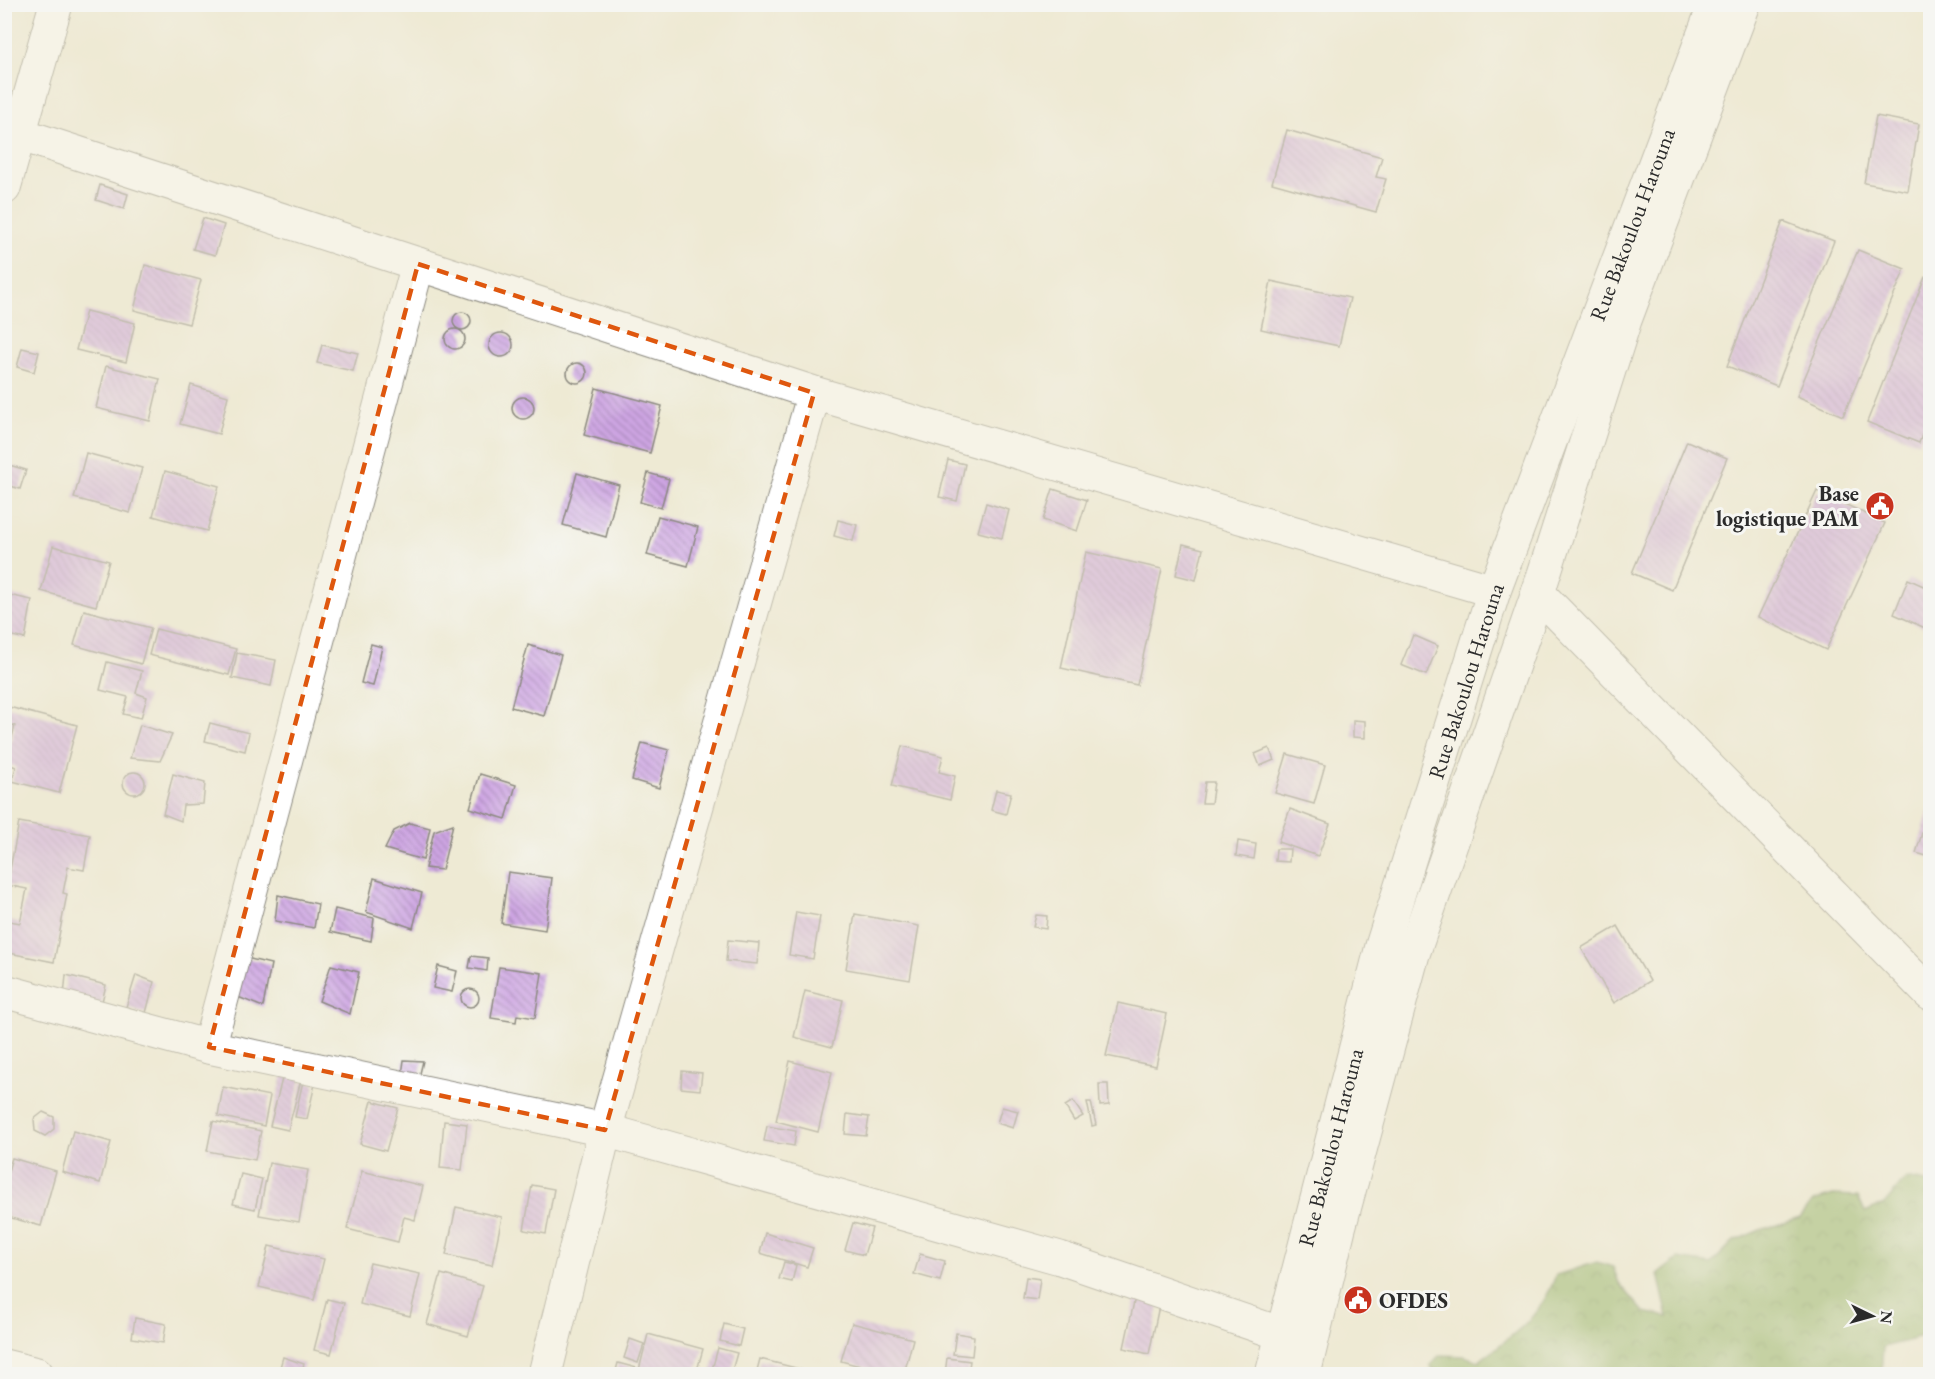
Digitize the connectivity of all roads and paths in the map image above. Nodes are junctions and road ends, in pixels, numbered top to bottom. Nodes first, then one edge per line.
1 (56, 4) edge
2 (1715, 4) edge
3 (1744, 4) edge
4 (12, 129) edge
5 (4, 188) edge
6 (418, 264) junction
7 (814, 393) junction
8 (1494, 591) junction
9 (1538, 592) junction
10 (4, 991) edge
11 (1930, 994) edge
12 (209, 1047) junction
13 (605, 1130) junction
14 (1282, 1334) junction
15 (4, 1366) edge
16 (37, 1374) edge
17 (545, 1374) edge
18 (1272, 1374) edge
19 (1304, 1374) edge

1 - 4 main road
2 - 8 main road, Rue Bakoulou Harouna
3 - 9 main road, Rue Bakoulou Harouna
4 - 5 main road
4 - 6 main road
6 - 7 main road
6 - 12 main road
7 - 8 main road
7 - 13 main road
8 - 14 main road, Rue Bakoulou Harouna
9 - 11 main road
9 - 19 main road, Rue Bakoulou Harouna
10 - 12 main road
12 - 13 main road
13 - 14 main road
13 - 17 main road
14 - 18 main road, Rue Bakoulou Harouna
15 - 16 main road

